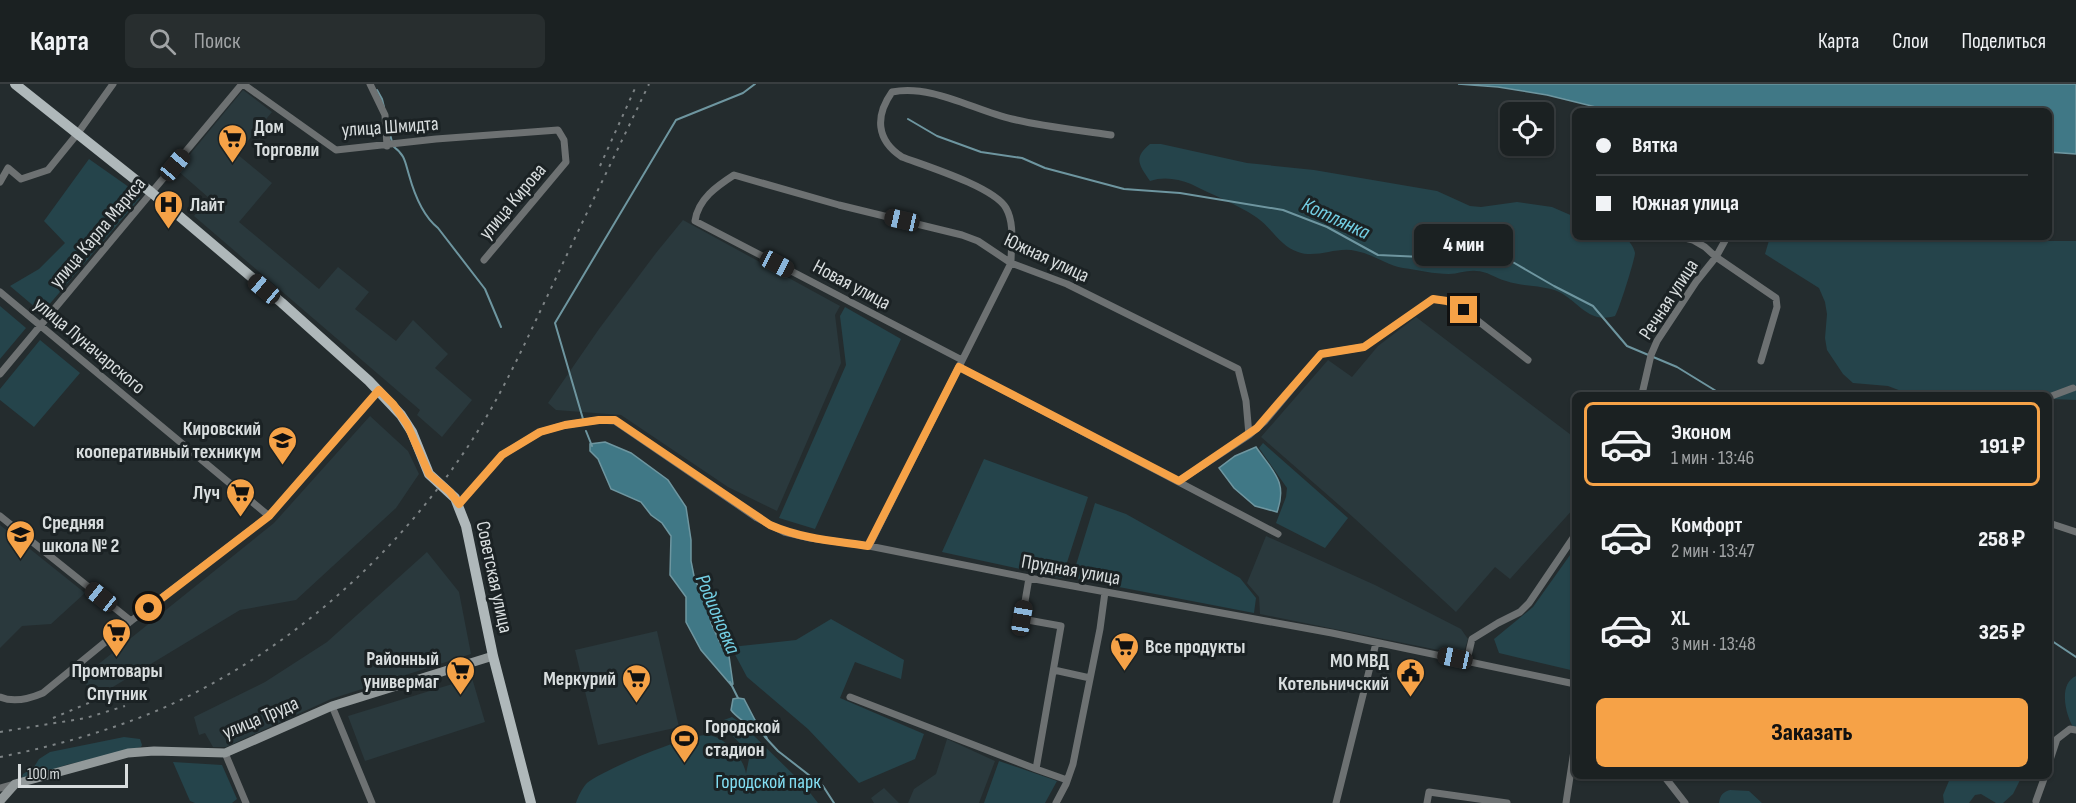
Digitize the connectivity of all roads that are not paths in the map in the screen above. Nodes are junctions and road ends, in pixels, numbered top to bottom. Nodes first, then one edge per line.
1 (15, 84) edge
2 (113, 84) edge
3 (242, 84) edge
4 (370, 84) edge
5 (558, 130) joint
6 (78, 134) junction
7 (1111, 135) dead end
8 (387, 146) junction
9 (734, 175) joint
10 (0, 182) edge
11 (152, 193) junction
12 (1690, 240) edge
13 (1725, 240) edge
14 (1716, 257) junction
15 (484, 260) dead end
16 (1011, 263) junction
17 (0, 292) edge
18 (40, 325) junction
19 (1528, 360) dead end
20 (1761, 361) dead end
21 (960, 364) junction
22 (0, 374) edge
23 (2073, 388) dead end
24 (379, 390) junction
25 (1642, 392) edge
26 (2052, 396) edge
27 (1249, 435) junction
28 (1179, 481) junction
29 (459, 504) junction
30 (0, 516) edge
31 (269, 516) junction
32 (2052, 523) edge
33 (2076, 532) edge
34 (1278, 534) dead end
35 (1572, 539) edge
36 (868, 546) junction
37 (1029, 578) junction
38 (1105, 592) junction
39 (131, 621) junction
40 (1376, 643) junction
41 (494, 656) junction
42 (1467, 660) junction
43 (1054, 670) junction
44 (1090, 678) junction
45 (1572, 683) edge
46 (0, 697) edge
47 (850, 697) dead end
48 (332, 706) junction
49 (2076, 730) edge
50 (225, 753) junction
51 (2052, 754) edge
52 (1572, 764) edge
53 (1036, 769) junction
54 (1666, 779) edge
55 (2044, 779) edge
56 (1067, 780) junction
57 (15, 784) junction
58 (0, 788) edge
59 (0, 801) edge
60 (2036, 801) dead end
61 (246, 803) edge
62 (372, 803) edge
63 (531, 803) edge
64 (1056, 803) edge
65 (1336, 803) edge
66 (1427, 803) edge
67 (1507, 803) edge
68 (1566, 803) edge
69 (1685, 803) edge

1 - 6 main road, Советская улица
2 - 6 street
3 - 8 street, улица Шмидта
3 - 11 street, улица Карла Маркса
4 - 8 street
5 - 8 street, улица Шмидта
5 - 15 street, улица Кирова
6 - 10 street
6 - 11 main road, Советская улица
7 - 16 street
9 - 16 street, Южная улица
9 - 21 street, Новая улица
11 - 18 street, улица Карла Маркса
11 - 24 main road, Советская улица
12 - 14 street, Речная улица
13 - 14 street, Речная улица
14 - 20 street, Речная улица
14 - 25 street, Речная улица
16 - 21 street
16 - 27 street, Южная улица
17 - 18 street, улица Луначарского
18 - 22 street, улица Карла Маркса
18 - 31 street, улица Луначарского
19 - 27 street
21 - 28 street, Новая улица
21 - 36 street
23 - 26 street
24 - 29 main road, Советская улица
24 - 31 street
27 - 28 street
28 - 34 street, Новая улица
29 - 36 street, Прудная улица
29 - 41 main road, Советская улица
30 - 39 street
31 - 39 street
32 - 33 street
35 - 42 street
36 - 37 street, Прудная улица
37 - 38 street, Прудная улица
37 - 43 street
38 - 40 street, Прудная улица
38 - 44 street
39 - 46 street
40 - 42 street, Прудная улица
40 - 65 street
41 - 48 street, улица Труда
41 - 63 main road, Советская улица
42 - 45 street, Прудная улица
43 - 44 street
43 - 53 street
44 - 56 street
47 - 53 street
48 - 50 street, улица Труда
48 - 62 street
49 - 51 street
50 - 57 street, улица Труда
50 - 61 street
52 - 68 street
53 - 56 street
54 - 69 street
55 - 60 street
56 - 64 street
57 - 58 street, улица Труда
57 - 59 street
66 - 67 street

